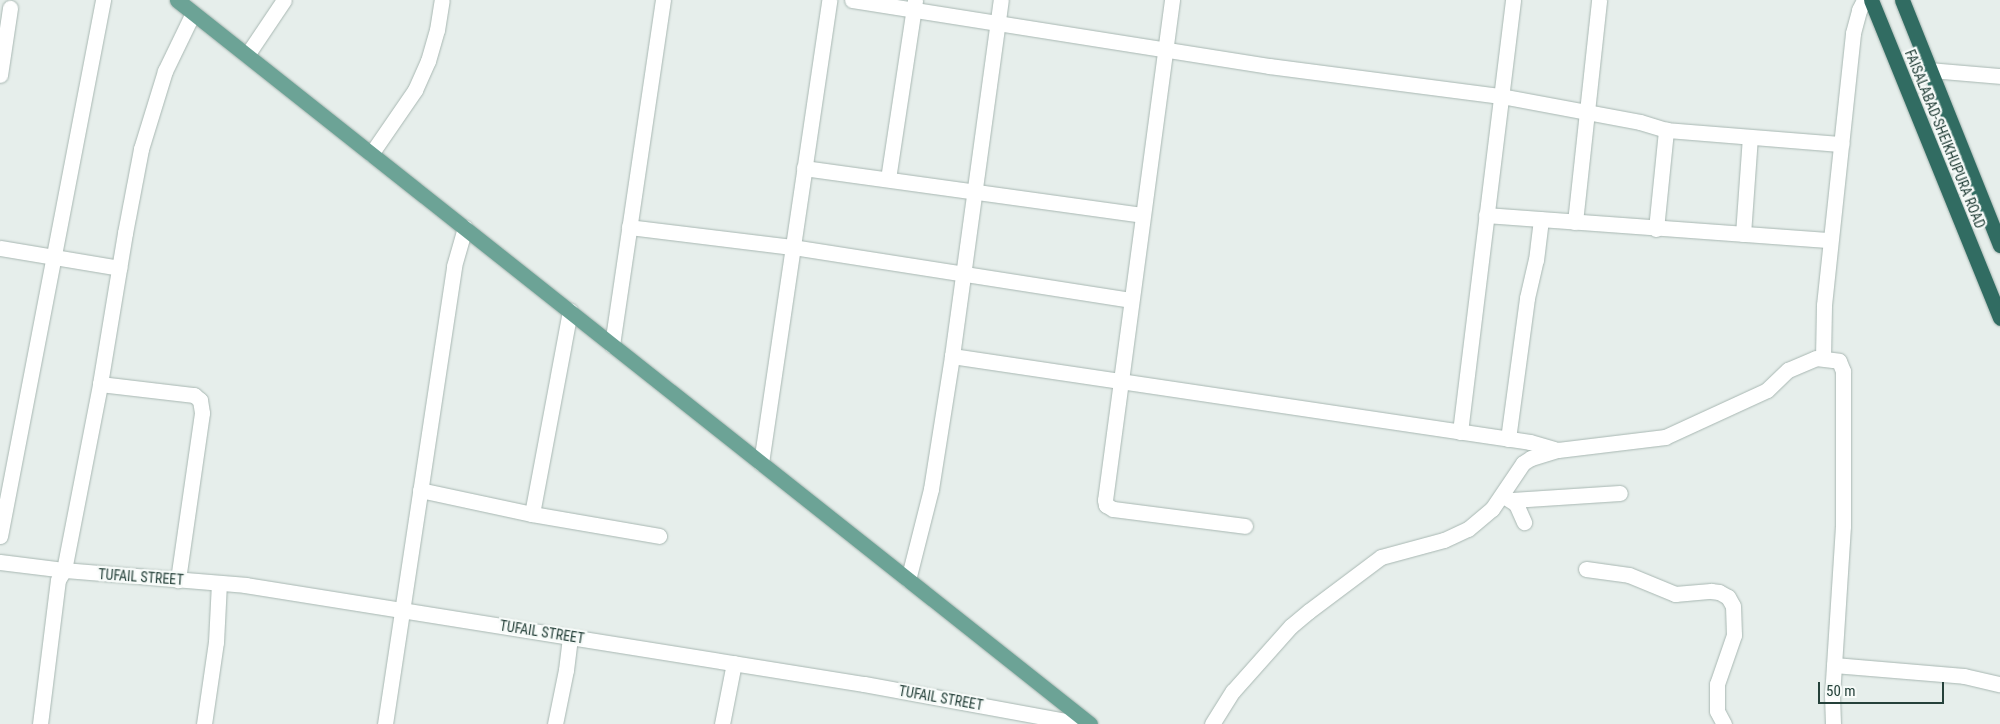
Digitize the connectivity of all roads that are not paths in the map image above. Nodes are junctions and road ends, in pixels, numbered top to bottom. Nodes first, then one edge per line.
1 (102, 0) edge
2 (177, 0) edge
3 (284, 0) edge
4 (442, 0) edge
5 (663, 0) edge
6 (829, 0) edge
7 (852, 0) edge
8 (1001, 0) edge
9 (1172, 0) edge
10 (1513, 0) edge
11 (1599, 0) edge
12 (1864, 0) edge
13 (1871, 0) edge
14 (1902, 0) edge
15 (914, 4) edge
16 (10, 8) dead end
17 (193, 13) junction
18 (998, 21) junction
19 (1165, 49) junction
20 (247, 55) junction
21 (1930, 70) junction
22 (0, 73) edge
23 (2000, 76) edge
24 (1501, 96) junction
25 (1589, 112) junction
26 (1666, 130) junction
27 (1750, 137) junction
28 (1841, 144) junction
29 (371, 154) junction
30 (804, 168) junction
31 (888, 179) junction
32 (974, 191) junction
33 (1142, 215) junction
34 (1486, 215) junction
35 (1541, 219) junction
36 (1575, 222) junction
37 (629, 226) junction
38 (465, 228) junction
39 (1656, 229) junction
40 (1743, 234) junction
41 (1830, 240) junction
42 (2000, 245) edge
43 (792, 247) junction
44 (0, 248) edge
45 (54, 257) junction
46 (119, 268) junction
47 (963, 274) junction
48 (1131, 300) junction
49 (570, 312) junction
50 (2000, 318) edge
51 (612, 345) junction
52 (952, 356) junction
53 (1823, 358) junction
54 (1120, 381) junction
55 (100, 384) junction
56 (1460, 432) junction
57 (1508, 439) junction
58 (1558, 450) junction
59 (761, 463) junction
60 (420, 490) junction
61 (1620, 493) dead end
62 (1507, 498) junction
63 (532, 514) junction
64 (1524, 522) dead end
65 (1245, 526) dead end
66 (0, 536) edge
67 (660, 536) dead end
68 (0, 562) edge
69 (1586, 569) dead end
70 (64, 570) junction
71 (178, 580) junction
72 (908, 580) junction
73 (219, 583) junction
74 (404, 610) junction
75 (570, 637) junction
76 (734, 663) junction
77 (1834, 665) junction
78 (2000, 684) edge
79 (40, 724) edge
80 (204, 724) edge
81 (385, 724) edge
82 (556, 724) edge
83 (722, 724) edge
84 (1081, 724) edge
85 (1090, 724) edge
86 (1212, 724) edge
87 (1724, 724) edge
88 (1832, 724) edge

1 - 45 street
2 - 17 main road
3 - 20 street
4 - 29 street
5 - 37 street
6 - 30 street
7 - 15 street
8 - 18 street
9 - 19 street
10 - 24 street
11 - 25 street
12 - 28 street
13 - 50 highway, FAISALABAD-SHEIKHUPURA ROAD
14 - 21 highway, FAISALABAD-SHEIKHUPURA ROAD
15 - 18 street
15 - 31 street
16 - 22 street
17 - 20 main road
17 - 46 street
18 - 19 street
18 - 32 street
19 - 24 street
19 - 33 street
20 - 29 main road
21 - 23 street
21 - 42 highway, FAISALABAD-SHEIKHUPURA ROAD
24 - 25 street
24 - 34 street
25 - 26 street
25 - 36 street
26 - 27 street
26 - 39 street
27 - 28 street
27 - 40 street
28 - 41 street
29 - 38 main road
30 - 31 street
30 - 43 street
31 - 32 street
32 - 33 street
32 - 47 street
33 - 48 street
34 - 35 street
34 - 56 street
35 - 36 street
35 - 57 street
36 - 39 street
37 - 43 street
37 - 51 street
38 - 49 main road
38 - 60 street
39 - 40 street
40 - 41 street
41 - 53 street
43 - 47 street
43 - 59 street
44 - 45 street
45 - 46 street
45 - 66 street
46 - 55 street
47 - 48 street
47 - 52 street
48 - 54 street
49 - 51 main road
49 - 63 street
51 - 59 main road
52 - 54 street
52 - 72 street
53 - 58 street
53 - 77 street
54 - 56 street
54 - 65 street
55 - 70 street
55 - 71 street
56 - 57 street
57 - 58 street
58 - 62 street
59 - 72 main road
60 - 63 street
60 - 74 street
61 - 62 street
62 - 64 street
62 - 86 street
63 - 67 street
68 - 70 street, TUFAIL STREET
69 - 87 street
70 - 71 street, TUFAIL STREET
70 - 79 street
71 - 73 street, TUFAIL STREET
72 - 85 main road
73 - 74 street, TUFAIL STREET
73 - 80 street
74 - 75 street, TUFAIL STREET
74 - 81 street
75 - 76 street, TUFAIL STREET
75 - 82 street
76 - 83 street
76 - 84 street, TUFAIL STREET
77 - 78 street
77 - 88 street

